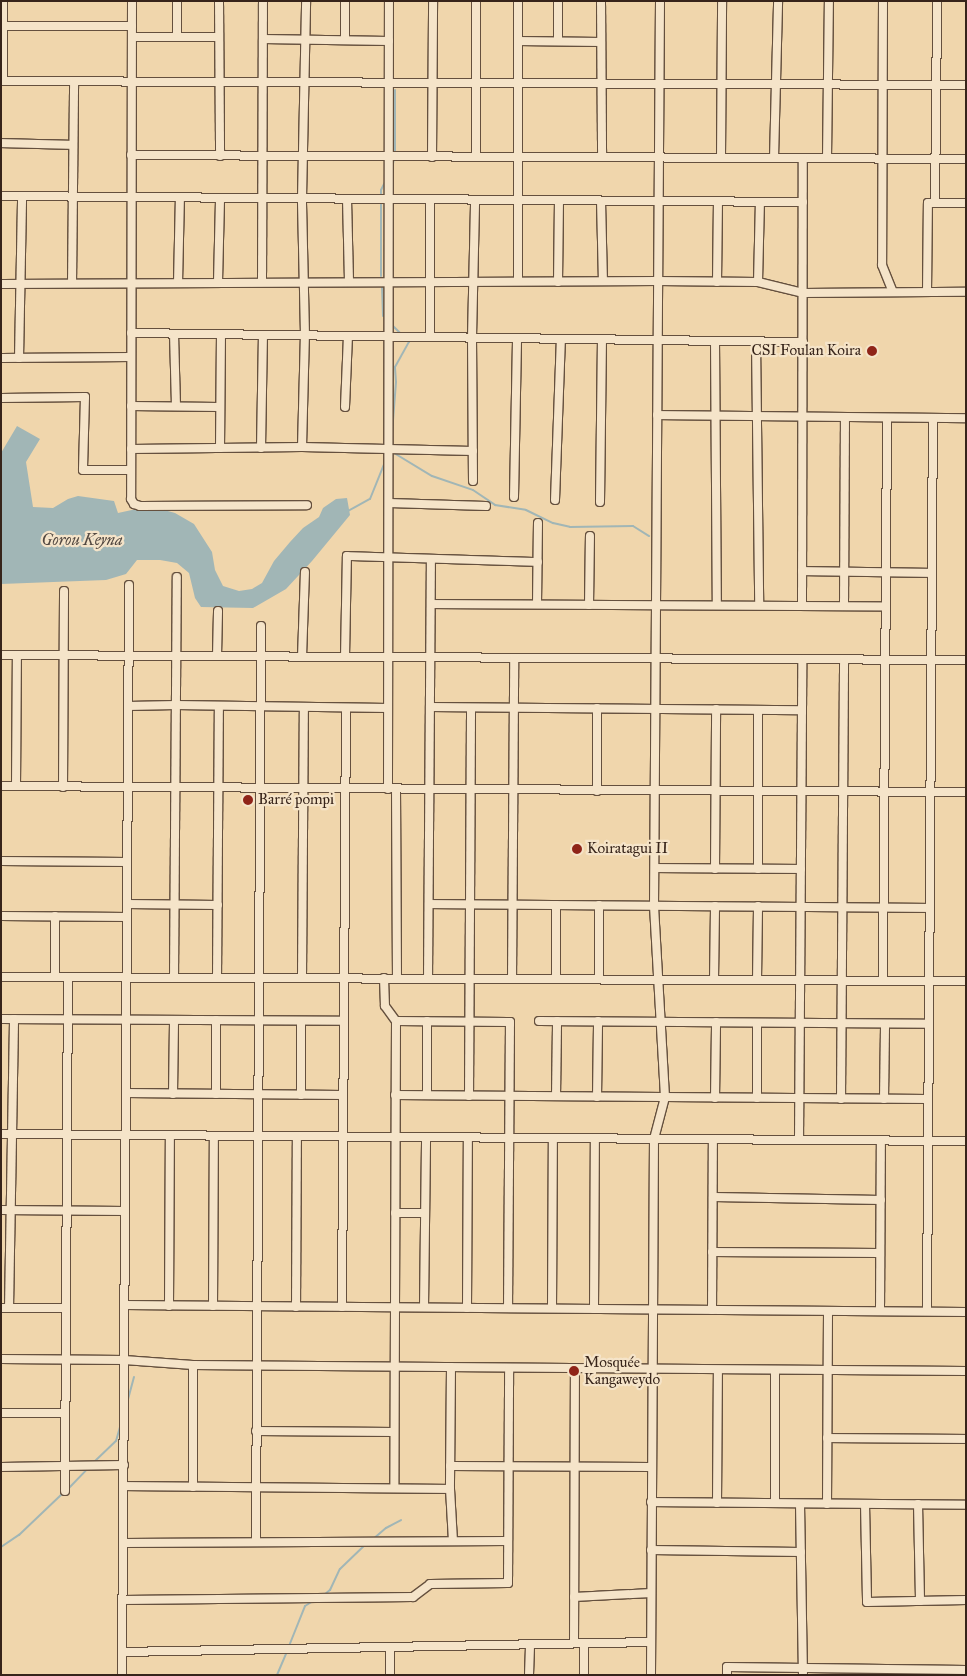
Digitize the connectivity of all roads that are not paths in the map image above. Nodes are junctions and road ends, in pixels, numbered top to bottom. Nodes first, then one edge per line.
1 (3, 1) edge
2 (132, 1) edge
3 (177, 1) edge
4 (219, 1) edge
5 (263, 1) edge
6 (306, 1) edge
7 (345, 1) edge
8 (389, 1) edge
9 (433, 1) edge
10 (476, 1) edge
11 (518, 1) edge
12 (558, 1) edge
13 (601, 1) edge
14 (660, 1) edge
15 (722, 1) edge
16 (778, 1) edge
17 (829, 1) edge
18 (883, 1) edge
19 (937, 1) edge
20 (2, 26) edge
21 (132, 26) junction
22 (132, 37) junction
23 (177, 37) junction
24 (219, 37) junction
25 (263, 39) junction
26 (306, 40) junction
27 (345, 40) junction
28 (389, 41) junction
29 (518, 41) junction
30 (558, 41) junction
31 (601, 42) junction
32 (2, 81) edge
33 (74, 82) junction
34 (132, 82) junction
35 (219, 82) junction
36 (263, 82) junction
37 (305, 82) junction
38 (388, 83) junction
39 (432, 83) junction
40 (476, 83) junction
41 (518, 83) junction
42 (601, 83) junction
43 (659, 84) junction
44 (722, 84) junction
45 (776, 84) junction
46 (828, 84) junction
47 (882, 84) junction
48 (936, 85) junction
49 (966, 85) edge
50 (1, 143) edge
51 (73, 145) junction
52 (132, 155) junction
53 (220, 156) junction
54 (262, 156) junction
55 (304, 156) junction
56 (389, 156) junction
57 (432, 156) junction
58 (476, 157) junction
59 (518, 157) junction
60 (602, 157) junction
61 (659, 158) junction
62 (721, 158) junction
63 (774, 158) junction
64 (803, 158) junction
65 (827, 158) junction
66 (882, 158) junction
67 (936, 159) junction
68 (966, 159) edge
69 (1, 196) edge
70 (22, 196) junction
71 (73, 196) junction
72 (132, 197) junction
73 (180, 197) junction
74 (220, 198) junction
75 (262, 198) junction
76 (302, 198) junction
77 (347, 198) junction
78 (388, 199) junction
79 (430, 199) junction
80 (475, 200) junction
81 (518, 200) junction
82 (559, 200) junction
83 (601, 201) junction
84 (659, 201) junction
85 (718, 202) junction
86 (760, 202) junction
87 (803, 202) junction
88 (935, 203) junction
89 (966, 203) edge
90 (473, 280) junction
91 (430, 281) junction
92 (518, 281) junction
93 (603, 281) junction
94 (658, 281) junction
95 (218, 282) junction
96 (262, 282) junction
97 (304, 282) junction
98 (349, 282) junction
99 (388, 282) junction
100 (558, 282) junction
101 (717, 282) junction
102 (758, 282) junction
103 (72, 283) junction
104 (131, 283) junction
105 (178, 283) junction
106 (1, 284) edge
107 (21, 284) junction
108 (892, 292) junction
109 (927, 292) junction
110 (966, 292) edge
111 (803, 293) junction
112 (131, 333) junction
113 (174, 334) junction
114 (221, 334) junction
115 (263, 335) junction
116 (305, 335) junction
117 (348, 336) junction
118 (388, 336) junction
119 (430, 337) junction
120 (472, 337) junction
121 (517, 338) junction
122 (561, 338) junction
123 (602, 339) junction
124 (658, 340) junction
125 (715, 341) junction
126 (756, 341) junction
127 (803, 342) junction
128 (1, 358) edge
129 (19, 358) junction
130 (131, 358) junction
131 (1, 398) edge
132 (131, 406) junction
133 (176, 406) junction
134 (219, 407) junction
135 (345, 407) dead end
136 (657, 416) junction
137 (716, 416) junction
138 (758, 416) junction
139 (802, 417) junction
140 (846, 417) junction
141 (887, 418) junction
142 (933, 418) junction
143 (966, 418) edge
144 (302, 447) junction
145 (220, 448) junction
146 (260, 448) junction
147 (131, 449) junction
148 (389, 450) junction
149 (473, 451) junction
150 (131, 470) junction
151 (473, 481) dead end
152 (514, 497) dead end
153 (555, 500) dead end
154 (600, 502) dead end
155 (389, 503) junction
156 (307, 505) dead end
157 (486, 506) dead end
158 (538, 523) dead end
159 (590, 536) dead end
160 (388, 558) junction
161 (431, 560) junction
162 (538, 562) junction
163 (802, 571) junction
164 (843, 571) junction
165 (305, 572) dead end
166 (886, 572) junction
167 (932, 573) junction
168 (177, 577) dead end
169 (129, 585) dead end
170 (64, 591) dead end
171 (431, 604) junction
172 (537, 604) junction
173 (589, 605) junction
174 (656, 605) junction
175 (717, 605) junction
176 (759, 605) junction
177 (802, 605) junction
178 (844, 605) junction
179 (886, 606) junction
180 (218, 611) dead end
181 (262, 626) dead end
182 (1, 655) edge
183 (17, 655) junction
184 (64, 655) junction
185 (129, 656) junction
186 (177, 656) junction
187 (217, 656) junction
188 (261, 656) junction
189 (302, 657) junction
190 (345, 657) junction
191 (388, 657) junction
192 (430, 658) junction
193 (514, 658) junction
194 (656, 659) junction
195 (802, 660) junction
196 (844, 660) junction
197 (885, 660) junction
198 (931, 660) junction
199 (966, 660) edge
200 (176, 705) junction
201 (128, 706) junction
202 (219, 707) junction
203 (261, 707) junction
204 (430, 707) junction
205 (304, 708) junction
206 (346, 708) junction
207 (388, 708) junction
208 (471, 708) junction
209 (514, 708) junction
210 (597, 708) junction
211 (656, 709) junction
212 (716, 709) junction
213 (758, 710) junction
214 (802, 710) junction
215 (1, 786) edge
216 (16, 786) junction
217 (63, 787) junction
218 (128, 787) junction
219 (175, 788) junction
220 (218, 788) junction
221 (260, 788) junction
222 (304, 789) junction
223 (345, 789) junction
224 (392, 789) junction
225 (430, 790) junction
226 (471, 790) junction
227 (513, 790) junction
228 (597, 791) junction
229 (655, 791) junction
230 (716, 791) junction
231 (801, 791) junction
232 (758, 792) junction
233 (843, 792) junction
234 (885, 792) junction
235 (930, 792) junction
236 (966, 792) edge
237 (1, 861) edge
238 (127, 862) junction
239 (655, 868) junction
240 (715, 869) junction
241 (758, 869) junction
242 (800, 869) junction
243 (127, 904) junction
244 (175, 904) junction
245 (429, 904) junction
246 (470, 904) junction
247 (512, 904) junction
248 (218, 905) junction
249 (556, 905) junction
250 (599, 905) junction
251 (654, 906) junction
252 (715, 906) junction
253 (758, 906) junction
254 (800, 907) junction
255 (842, 907) junction
256 (884, 908) junction
257 (930, 908) junction
258 (1, 916) edge
259 (55, 916) junction
260 (127, 917) junction
261 (1, 977) edge
262 (55, 977) junction
263 (68, 977) junction
264 (127, 977) junction
265 (174, 978) junction
266 (217, 978) junction
267 (259, 978) junction
268 (302, 978) junction
269 (344, 978) junction
270 (384, 978) junction
271 (397, 978) junction
272 (428, 979) junction
273 (470, 979) junction
274 (512, 979) junction
275 (556, 979) junction
276 (599, 979) junction
277 (657, 980) junction
278 (714, 980) junction
279 (757, 980) junction
280 (800, 980) junction
281 (842, 980) junction
282 (883, 980) junction
283 (929, 981) junction
284 (966, 981) edge
285 (1, 1019) edge
286 (14, 1019) junction
287 (68, 1019) junction
288 (126, 1020) junction
289 (174, 1020) junction
290 (216, 1020) junction
291 (259, 1021) junction
292 (301, 1021) junction
293 (344, 1021) junction
294 (396, 1021) junction
295 (427, 1021) junction
296 (539, 1021) dead end
297 (557, 1021) junction
298 (598, 1021) junction
299 (469, 1022) junction
300 (661, 1022) junction
301 (716, 1022) junction
302 (757, 1022) junction
303 (800, 1023) junction
304 (842, 1023) junction
305 (885, 1024) junction
306 (929, 1024) junction
307 (126, 1093) junction
308 (173, 1094) junction
309 (216, 1094) junction
310 (258, 1094) junction
311 (301, 1095) junction
312 (344, 1095) junction
313 (396, 1095) junction
314 (426, 1096) junction
315 (469, 1096) junction
316 (509, 1096) junction
317 (556, 1096) junction
318 (597, 1097) junction
319 (665, 1097) junction
320 (715, 1098) junction
321 (757, 1098) junction
322 (799, 1098) junction
323 (841, 1099) junction
324 (884, 1099) junction
325 (928, 1099) junction
326 (1, 1134) edge
327 (12, 1134) junction
328 (67, 1134) junction
329 (126, 1135) junction
330 (170, 1135) junction
331 (214, 1136) junction
332 (258, 1136) junction
333 (297, 1136) junction
334 (343, 1136) junction
335 (395, 1137) junction
336 (426, 1137) junction
337 (468, 1137) junction
338 (509, 1138) junction
339 (553, 1138) junction
340 (595, 1138) junction
341 (654, 1139) junction
342 (713, 1139) junction
343 (799, 1140) junction
344 (881, 1141) junction
345 (928, 1141) junction
346 (966, 1141) edge
347 (714, 1197) junction
348 (881, 1200) junction
349 (1, 1210) edge
350 (11, 1210) junction
351 (66, 1210) junction
352 (125, 1211) junction
353 (395, 1213) junction
354 (425, 1213) junction
355 (712, 1252) junction
356 (880, 1253) junction
357 (125, 1305) junction
358 (169, 1306) junction
359 (213, 1306) junction
360 (257, 1306) junction
361 (296, 1307) junction
362 (342, 1307) junction
363 (394, 1307) junction
364 (5, 1308) edge
365 (66, 1308) junction
366 (424, 1308) junction
367 (467, 1308) junction
368 (508, 1308) junction
369 (552, 1308) junction
370 (594, 1309) junction
371 (652, 1309) junction
372 (712, 1310) junction
373 (828, 1311) junction
374 (880, 1311) junction
375 (927, 1311) junction
376 (966, 1312) edge
377 (1, 1359) edge
378 (66, 1360) junction
379 (124, 1360) junction
380 (194, 1366) junction
381 (257, 1366) junction
382 (394, 1367) junction
383 (451, 1368) junction
384 (509, 1368) junction
385 (575, 1368) junction
386 (652, 1369) junction
387 (718, 1370) junction
388 (775, 1370) junction
389 (828, 1370) junction
390 (966, 1371) edge
391 (1, 1413) edge
392 (65, 1413) junction
393 (256, 1431) junction
394 (394, 1432) junction
395 (827, 1438) junction
396 (966, 1439) edge
397 (124, 1465) junction
398 (1, 1466) edge
399 (65, 1466) junction
400 (450, 1466) junction
401 (508, 1466) junction
402 (575, 1467) junction
403 (651, 1467) junction
404 (124, 1486) junction
405 (193, 1487) junction
406 (256, 1487) junction
407 (394, 1488) junction
408 (450, 1489) junction
409 (65, 1491) dead end
410 (651, 1502) junction
411 (717, 1503) junction
412 (774, 1503) junction
413 (800, 1504) junction
414 (827, 1504) junction
415 (865, 1504) junction
416 (918, 1504) junction
417 (966, 1505) edge
418 (453, 1541) junction
419 (508, 1541) junction
420 (256, 1542) junction
421 (123, 1543) junction
422 (651, 1550) junction
423 (801, 1552) junction
424 (651, 1593) junction
425 (574, 1597) junction
426 (123, 1600) junction
427 (966, 1600) edge
428 (920, 1601) junction
429 (651, 1642) junction
430 (574, 1643) junction
431 (584, 1643) junction
432 (530, 1644) junction
433 (390, 1647) junction
434 (122, 1652) junction
435 (966, 1670) edge
436 (803, 1671) edge
437 (122, 1675) edge
438 (390, 1675) edge
439 (529, 1675) edge
440 (584, 1675) edge
441 (651, 1675) edge
442 (727, 1675) edge

1 - 20 street
2 - 21 street
3 - 23 street
4 - 24 street
5 - 25 street
6 - 26 street
7 - 27 street
8 - 28 street
9 - 39 street
10 - 40 street
11 - 29 street
12 - 30 street
13 - 31 street
14 - 43 street
15 - 44 street
16 - 45 street
17 - 46 street
18 - 47 street
19 - 48 street
20 - 21 street
20 - 32 street
21 - 22 street
22 - 23 street
22 - 34 street
23 - 24 street
24 - 35 street
25 - 26 street
25 - 36 street
26 - 27 street
26 - 37 street
27 - 28 street
28 - 38 street
29 - 30 street
29 - 41 street
30 - 31 street
31 - 42 street
32 - 33 street
33 - 34 street
33 - 51 street
34 - 35 street
34 - 52 street
35 - 36 street
35 - 53 street
36 - 37 street
36 - 54 street
37 - 38 street
37 - 55 street
38 - 39 street
38 - 56 street
39 - 40 street
39 - 57 street
40 - 41 street
40 - 58 street
41 - 42 street
41 - 59 street
42 - 43 street
42 - 60 street
43 - 44 street
43 - 61 street
44 - 45 street
44 - 62 street
45 - 46 street
45 - 63 street
46 - 47 street
46 - 65 street
47 - 48 street
47 - 66 street
48 - 49 street
48 - 67 street
50 - 51 street
51 - 71 street
52 - 53 street
52 - 72 street
53 - 54 street
54 - 55 street
54 - 75 street
55 - 56 street
55 - 76 street
56 - 57 street
56 - 78 street
57 - 58 street
58 - 59 street
59 - 60 street
59 - 81 street
60 - 61 street
61 - 62 street
61 - 84 street
62 - 63 street
63 - 64 street
64 - 65 street
64 - 87 street
65 - 66 street
66 - 67 street
66 - 108 street
67 - 68 street
67 - 88 street
69 - 70 street
70 - 71 street
70 - 107 street
71 - 72 street
71 - 103 street
72 - 73 street
72 - 104 street
73 - 74 street
73 - 105 street
74 - 75 street
74 - 95 street
75 - 76 street
75 - 96 street
76 - 77 street
76 - 97 street
77 - 78 street
77 - 98 street
78 - 79 street
78 - 99 street
79 - 80 street
79 - 91 street
80 - 81 street
80 - 90 street
81 - 82 street
81 - 92 street
82 - 83 street
82 - 100 street
83 - 84 street
83 - 93 street
84 - 85 street
84 - 94 street
85 - 86 street
85 - 101 street
86 - 87 street
86 - 102 street
87 - 111 street
88 - 89 street
88 - 109 street
90 - 91 street
90 - 92 street
90 - 120 street
91 - 99 street
91 - 119 street
92 - 100 street
93 - 94 street
93 - 100 street
94 - 101 street
94 - 124 street
95 - 96 street
95 - 105 street
96 - 97 street
97 - 98 street
97 - 116 street
98 - 99 street
99 - 118 street
101 - 102 street
102 - 111 street
103 - 104 street
103 - 107 street
104 - 105 street
104 - 112 street
106 - 107 street
107 - 129 street
108 - 109 street
108 - 111 street
109 - 110 street
111 - 127 street
112 - 113 street
112 - 130 street
113 - 114 street
113 - 133 street
114 - 115 street
114 - 134 street
115 - 116 street
115 - 146 street
116 - 117 street
116 - 144 street
117 - 118 street
117 - 135 street
118 - 119 street
118 - 148 street
119 - 120 street
120 - 121 street
120 - 149 street
121 - 122 street
121 - 152 street
122 - 123 street
122 - 153 street
123 - 124 street
123 - 154 street
124 - 125 street
124 - 136 street
125 - 126 street
125 - 137 street
126 - 127 street
126 - 138 street
127 - 139 street
128 - 129 street
129 - 130 street
130 - 132 street
131 - 150 street
132 - 133 street
132 - 147 street
133 - 134 street
134 - 145 street
136 - 137 street
136 - 174 street
137 - 138 street
137 - 175 street
138 - 139 street
138 - 176 street
139 - 140 street
139 - 163 street
140 - 141 street
140 - 164 street
141 - 142 street
141 - 166 street
142 - 143 street
142 - 167 street
144 - 146 street
144 - 148 street
145 - 146 street
145 - 147 street
147 - 150 street
148 - 149 street
148 - 155 street
149 - 151 street
150 - 156 street
155 - 157 street
155 - 160 street
158 - 162 street
159 - 173 street
160 - 161 street
160 - 190 street
160 - 191 street
161 - 162 street
161 - 171 street
162 - 172 street
163 - 164 street
163 - 177 street
164 - 166 street
164 - 178 street
165 - 189 street
166 - 167 street
166 - 179 street
167 - 198 street
168 - 186 street
169 - 185 street
170 - 184 street
171 - 172 street
171 - 192 street
172 - 173 street
173 - 174 street
174 - 175 street
174 - 194 street
175 - 176 street
176 - 177 street
177 - 178 street
178 - 179 street
179 - 197 street
180 - 187 street
181 - 188 street
182 - 183 street
183 - 184 street
183 - 216 street
184 - 185 street
184 - 217 street
185 - 186 street
185 - 201 street
186 - 187 street
186 - 200 street
187 - 188 street
188 - 189 street
188 - 203 street
189 - 190 street
190 - 191 street
191 - 192 street
191 - 207 street
192 - 193 street
192 - 204 street
193 - 194 street
193 - 209 street
194 - 195 street
194 - 211 street
195 - 196 street
195 - 214 street
196 - 197 street
196 - 233 street
197 - 198 street
197 - 234 street
198 - 199 street
198 - 235 street
200 - 201 street
200 - 202 street
200 - 219 street
201 - 218 street
202 - 203 street
202 - 220 street
203 - 205 street
203 - 221 street
204 - 208 street
204 - 225 street
205 - 206 street
205 - 222 street
206 - 207 street
206 - 223 street
207 - 224 street
208 - 209 street
208 - 226 street
209 - 210 street
209 - 227 street
210 - 211 street
210 - 228 street
211 - 212 street
211 - 229 street
212 - 213 street
212 - 230 street
213 - 214 street
213 - 232 street
214 - 231 street
215 - 216 street
216 - 217 street
217 - 218 street
218 - 219 street
218 - 238 street
219 - 220 street
219 - 244 street
220 - 221 street
220 - 248 street
221 - 222 street
221 - 267 street
222 - 223 street
222 - 268 street
223 - 224 street
223 - 269 street
224 - 225 street
224 - 271 street
225 - 226 street
225 - 245 street
226 - 227 street
226 - 246 street
227 - 228 street
227 - 247 street
228 - 229 street
229 - 230 street
229 - 239 street
230 - 232 street
230 - 240 street
231 - 232 street
231 - 233 street
231 - 242 street
232 - 241 street
233 - 234 street
233 - 255 street
234 - 235 street
234 - 256 street
235 - 236 street
235 - 257 street
237 - 238 street
238 - 243 street
239 - 240 street
239 - 251 street
240 - 241 street
241 - 242 street
242 - 254 street
243 - 244 street
243 - 260 street
244 - 248 street
244 - 265 street
245 - 246 street
245 - 272 street
246 - 247 street
246 - 273 street
247 - 249 street
247 - 274 street
248 - 266 street
249 - 250 street
249 - 275 street
250 - 251 street
250 - 276 street
251 - 252 street
251 - 277 street
252 - 253 street
252 - 278 street
253 - 254 street
253 - 279 street
254 - 255 street
254 - 280 street
255 - 256 street
255 - 281 street
256 - 257 street
256 - 282 street
257 - 283 street
258 - 259 street
259 - 260 street
259 - 262 street
260 - 264 street
261 - 262 street
262 - 263 street
263 - 264 street
263 - 287 street
264 - 265 street
264 - 288 street
265 - 266 street
266 - 267 street
267 - 268 street
267 - 291 street
268 - 269 street
269 - 270 street
269 - 293 street
270 - 271 street
270 - 294 street
271 - 272 street
272 - 273 street
273 - 274 street
273 - 299 street
274 - 275 street
275 - 276 street
276 - 277 street
277 - 278 street
277 - 300 street
278 - 279 street
279 - 280 street
280 - 281 street
280 - 303 street
281 - 282 street
281 - 304 street
282 - 283 street
283 - 284 street
283 - 306 street
285 - 286 street
286 - 287 street
286 - 327 street
287 - 288 street
287 - 328 street
288 - 289 street
288 - 307 street
289 - 290 street
289 - 308 street
290 - 291 street
290 - 309 street
291 - 292 street
291 - 310 street
292 - 293 street
292 - 311 street
293 - 312 street
294 - 295 street
294 - 313 street
295 - 299 street
295 - 314 street
296 - 297 street
297 - 298 street
297 - 317 street
298 - 300 street
298 - 318 street
299 - 315 street
299 - 316 street
300 - 301 street
300 - 319 street
301 - 302 street
301 - 320 street
302 - 303 street
302 - 321 street
303 - 304 street
303 - 322 street
304 - 305 street
304 - 323 street
305 - 306 street
305 - 324 street
306 - 325 street
307 - 308 street
307 - 329 street
308 - 309 street
309 - 310 street
310 - 311 street
310 - 332 street
311 - 312 street
312 - 334 street
313 - 314 street
313 - 335 street
314 - 315 street
315 - 316 street
316 - 317 street
316 - 338 street
317 - 318 street
318 - 319 street
319 - 320 street
319 - 341 street
320 - 321 street
321 - 322 street
322 - 323 street
322 - 343 street
323 - 324 street
324 - 325 street
325 - 345 street
326 - 327 street
327 - 328 street
327 - 350 street
328 - 329 street
328 - 351 street
329 - 330 street
329 - 352 street
330 - 331 street
330 - 358 street
331 - 332 street
331 - 359 street
332 - 333 street
332 - 360 street
333 - 334 street
333 - 361 street
334 - 335 street
334 - 362 street
335 - 336 street
335 - 353 street
336 - 337 street
336 - 354 street
337 - 338 street
337 - 367 street
338 - 339 street
338 - 368 street
339 - 340 street
339 - 369 street
340 - 341 street
340 - 370 street
341 - 342 street
341 - 371 street
342 - 343 street
342 - 347 street
343 - 344 street
344 - 345 street
344 - 348 street
345 - 346 street
345 - 375 street
347 - 348 street
347 - 355 street
348 - 356 street
349 - 350 street
350 - 351 street
350 - 364 street
351 - 352 street
351 - 365 street
352 - 357 street
353 - 354 street
353 - 363 street
354 - 366 street
355 - 356 street
355 - 372 street
356 - 374 street
357 - 358 street
357 - 379 street
358 - 359 street
359 - 360 street
360 - 361 street
360 - 381 street
361 - 362 street
362 - 363 street
363 - 366 street
363 - 382 street
364 - 365 street
365 - 378 street
366 - 367 street
367 - 368 street
368 - 369 street
369 - 370 street
370 - 371 street
371 - 372 street
371 - 386 street
372 - 373 street
373 - 374 street
373 - 389 street
374 - 375 street
375 - 376 street
377 - 378 street
378 - 379 street
378 - 392 street
379 - 380 street
379 - 397 street
380 - 381 street
380 - 405 street
381 - 382 street
381 - 393 street
382 - 383 street
382 - 394 street
383 - 384 street
383 - 400 street
384 - 385 street
384 - 401 street
385 - 386 street
385 - 402 street
386 - 387 street
386 - 403 street
387 - 388 street
387 - 411 street
388 - 389 street
388 - 412 street
389 - 390 street
389 - 395 street
391 - 392 street
392 - 399 street
393 - 394 street
393 - 406 street
394 - 407 street
395 - 396 street
395 - 414 street
397 - 399 street
397 - 404 street
398 - 399 street
399 - 409 street
400 - 401 street
400 - 408 street
401 - 402 street
401 - 419 street
402 - 403 street
402 - 425 street
403 - 410 street
404 - 405 street
404 - 421 street
405 - 406 street
406 - 407 street
406 - 420 street
407 - 408 street
408 - 418 street
410 - 411 street
410 - 422 street
411 - 412 street
412 - 413 street
413 - 414 street
413 - 423 street
414 - 415 street
415 - 416 street
415 - 428 street
416 - 417 street
416 - 428 street
418 - 419 street
418 - 420 street
419 - 426 street
420 - 421 street
421 - 426 street
422 - 423 street
422 - 424 street
423 - 436 street
424 - 425 street
424 - 429 street
425 - 430 street
426 - 434 street
427 - 428 street
429 - 431 street
429 - 441 street
430 - 431 street
430 - 432 street
431 - 440 street
432 - 433 street
432 - 439 street
433 - 434 street
433 - 438 street
434 - 437 street
435 - 436 street
436 - 442 street

